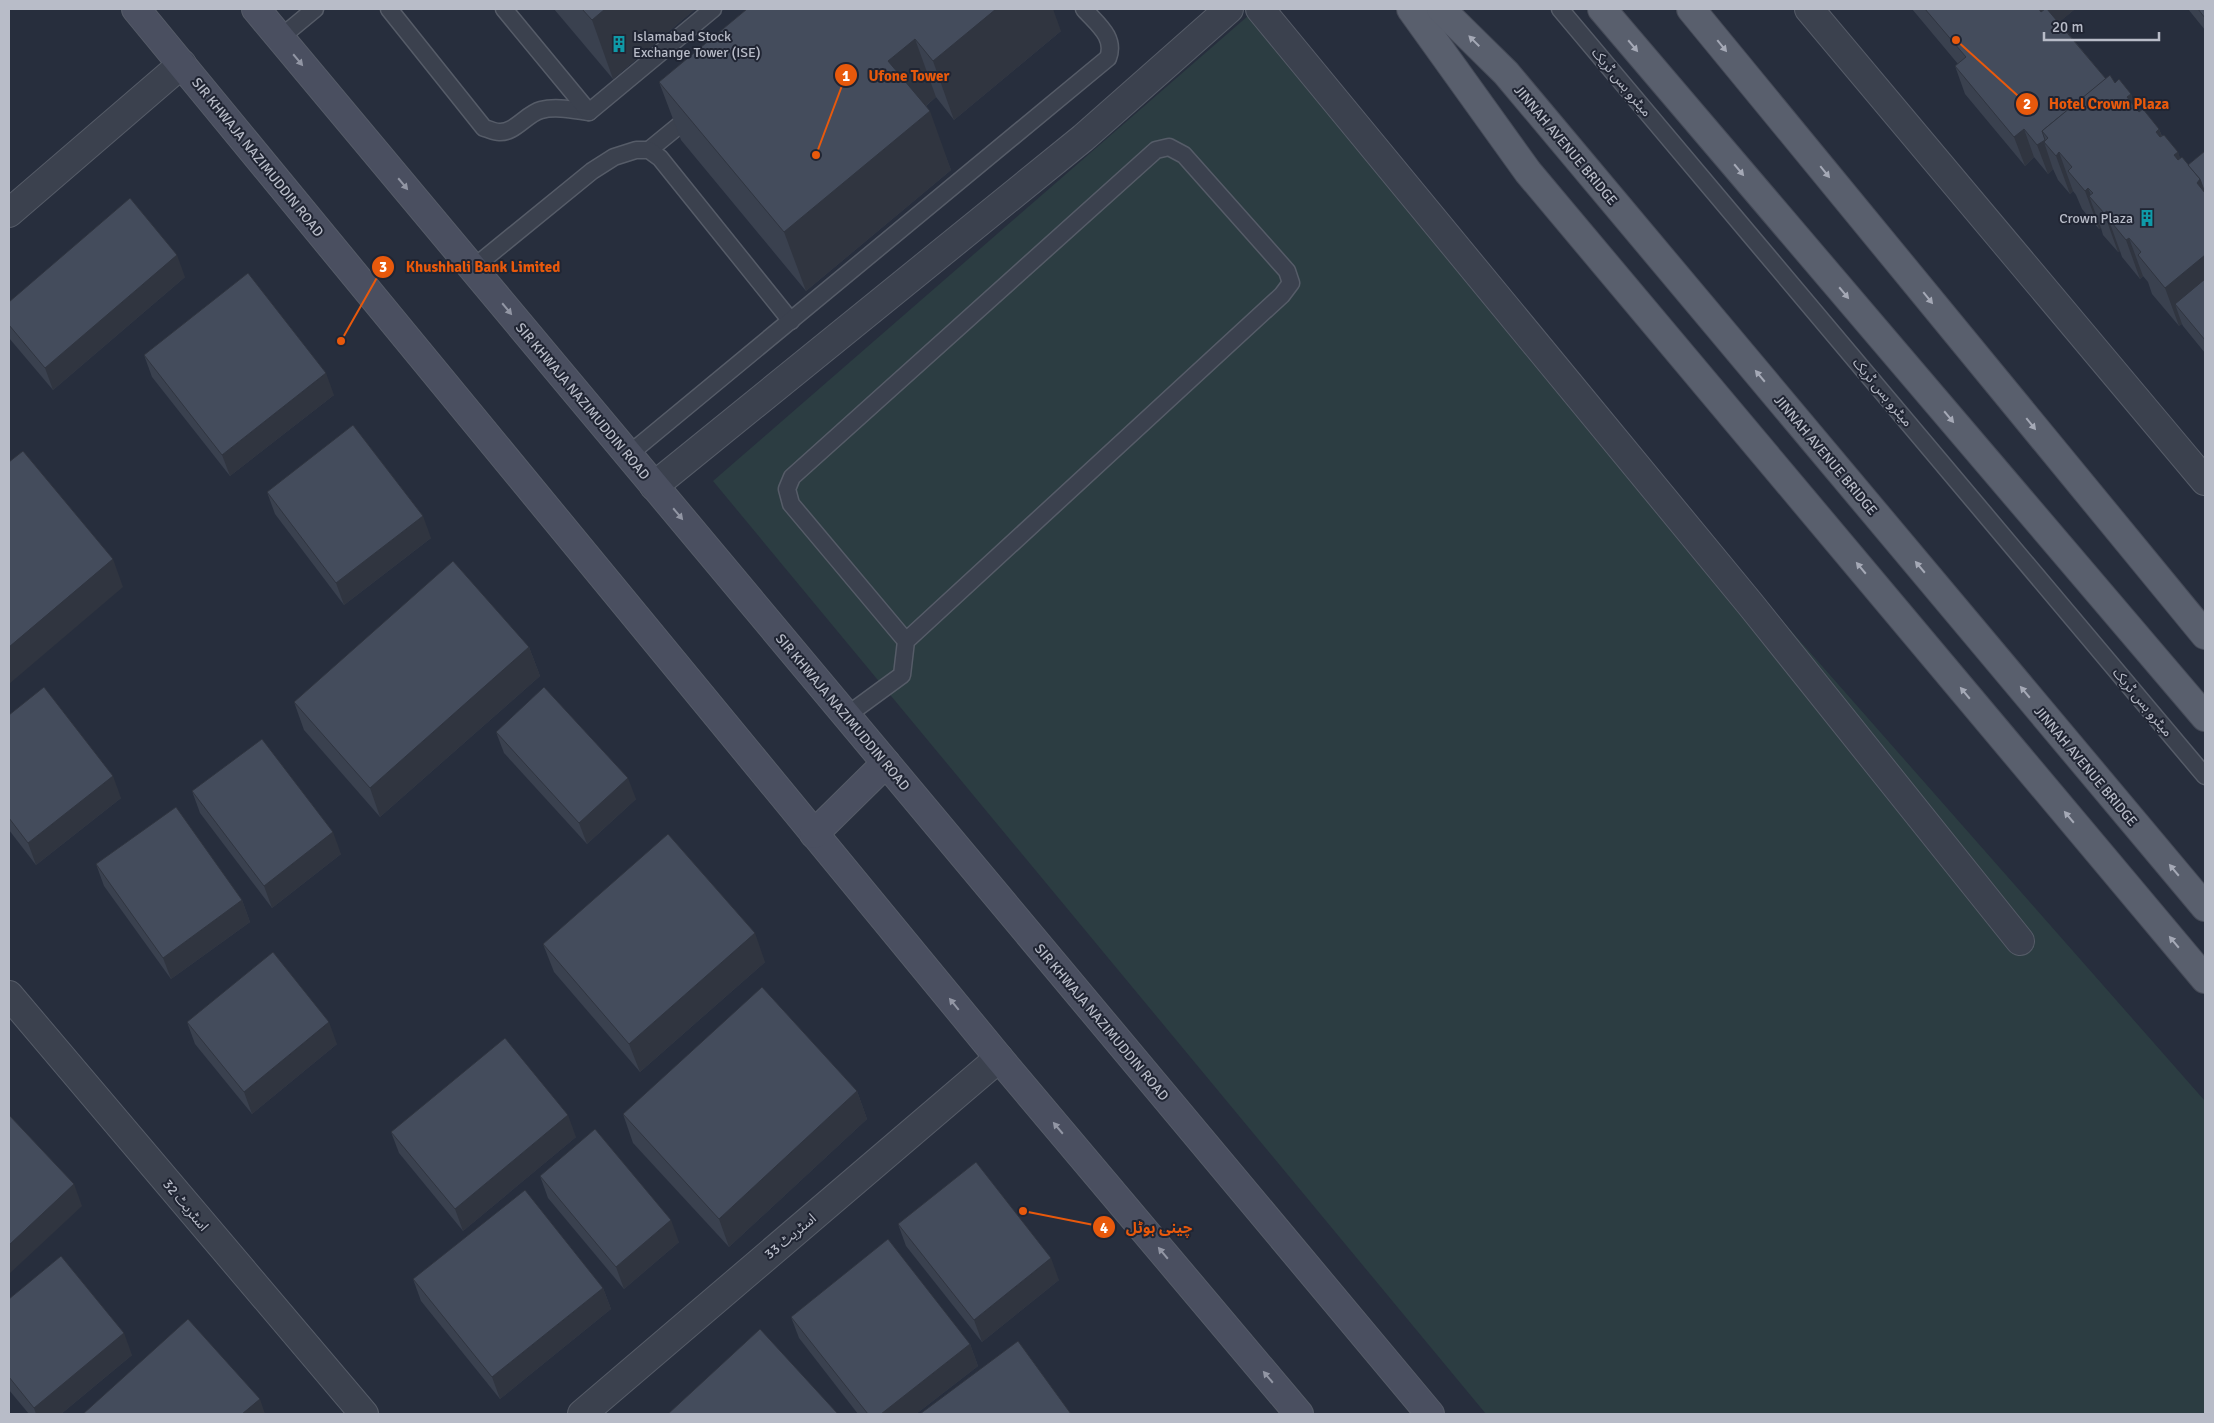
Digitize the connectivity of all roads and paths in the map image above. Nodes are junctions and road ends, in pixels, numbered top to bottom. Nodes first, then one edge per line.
1 (136, 9) edge
2 (256, 9) edge
3 (315, 9) edge
4 (389, 9) edge
5 (504, 9) edge
6 (713, 9) edge
7 (1084, 9) edge
8 (1230, 9) edge
9 (1260, 9) edge
10 (1411, 9) edge
11 (1441, 9) edge
12 (1560, 9) edge
13 (1602, 9) edge
14 (1691, 9) edge
15 (1809, 9) edge
16 (280, 38) junction
17 (182, 64) junction
18 (708, 101) edge
19 (588, 112) junction
20 (649, 150) junction
21 (9, 214) edge
22 (473, 268) junction
23 (791, 321) junction
24 (628, 456) junction
25 (2205, 481) edge
26 (654, 486) junction
27 (2205, 635) edge
28 (906, 641) junction
29 (846, 716) junction
30 (2205, 717) edge
31 (886, 763) junction
32 (2205, 776) edge
33 (814, 834) junction
34 (2205, 908) edge
35 (2020, 941) dead end
36 (2205, 979) edge
37 (9, 995) edge
38 (999, 1058) junction
39 (364, 1414) edge
40 (582, 1414) edge
41 (1299, 1414) edge
42 (1430, 1414) edge

1 - 17 main road, SIR KHWAJA NAZIMUDDIN ROAD
2 - 16 main road, SIR KHWAJA NAZIMUDDIN ROAD
3 - 16 lane
4 - 19 lane
5 - 19 lane
6 - 19 lane
7 - 23 lane
8 - 26 street
9 - 35 street
36 -> 10 main road
34 -> 11 main road, JINNAH AVENUE BRIDGE
12 - 32 lane, میٹرو بس ٹریک
13 -> 30 main road
14 -> 27 main road
15 - 25 street
16 -> 22 main road, SIR KHWAJA NAZIMUDDIN ROAD
17 - 21 street
17 - 33 main road, SIR KHWAJA NAZIMUDDIN ROAD
18 - 20 lane
20 - 22 lane
20 - 23 lane
22 -> 24 main road, SIR KHWAJA NAZIMUDDIN ROAD
23 - 24 lane
24 - 26 main road, SIR KHWAJA NAZIMUDDIN ROAD
26 -> 29 main road, SIR KHWAJA NAZIMUDDIN ROAD
28 - 28 lane
28 - 29 lane
29 - 31 main road, SIR KHWAJA NAZIMUDDIN ROAD
31 - 33 main road
31 - 42 main road, SIR KHWAJA NAZIMUDDIN ROAD
38 -> 33 main road, SIR KHWAJA NAZIMUDDIN ROAD
37 - 39 street, اسٹریٹ 32
38 - 40 street, اسٹریٹ 33
41 -> 38 main road, SIR KHWAJA NAZIMUDDIN ROAD

